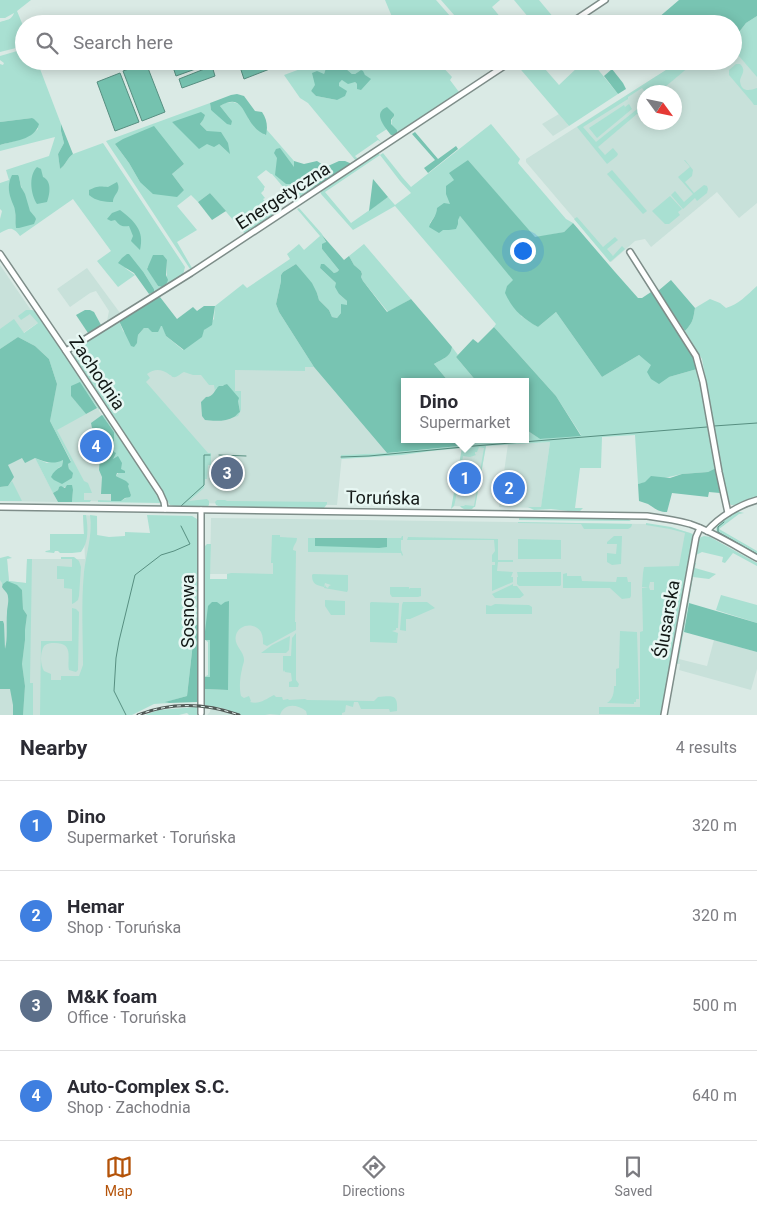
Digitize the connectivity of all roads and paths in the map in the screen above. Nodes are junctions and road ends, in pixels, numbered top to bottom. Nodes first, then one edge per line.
1 (604, 0) edge
2 (582, 15) edge
3 (498, 70) edge
4 (630, 252) dead end
5 (0, 254) edge
6 (66, 351) junction
7 (757, 500) edge
8 (0, 507) edge
9 (165, 509) junction
10 (202, 510) junction
11 (728, 513) junction
12 (700, 528) junction
13 (707, 531) junction
14 (757, 558) edge
15 (201, 713) dead end
16 (664, 715) edge

1 - 2 street
3 - 6 street, Energetyczna
4 - 11 street
5 - 6 street, Zachodnia
6 - 9 street, Zachodnia
7 - 11 street
8 - 9 street, Toruńska
9 - 10 street, Toruńska
10 - 12 street, Toruńska
10 - 15 street, Sosnowa
11 - 13 street
12 - 13 street, Toruńska
12 - 16 street, Ślusarska
13 - 14 street, Toruńska

